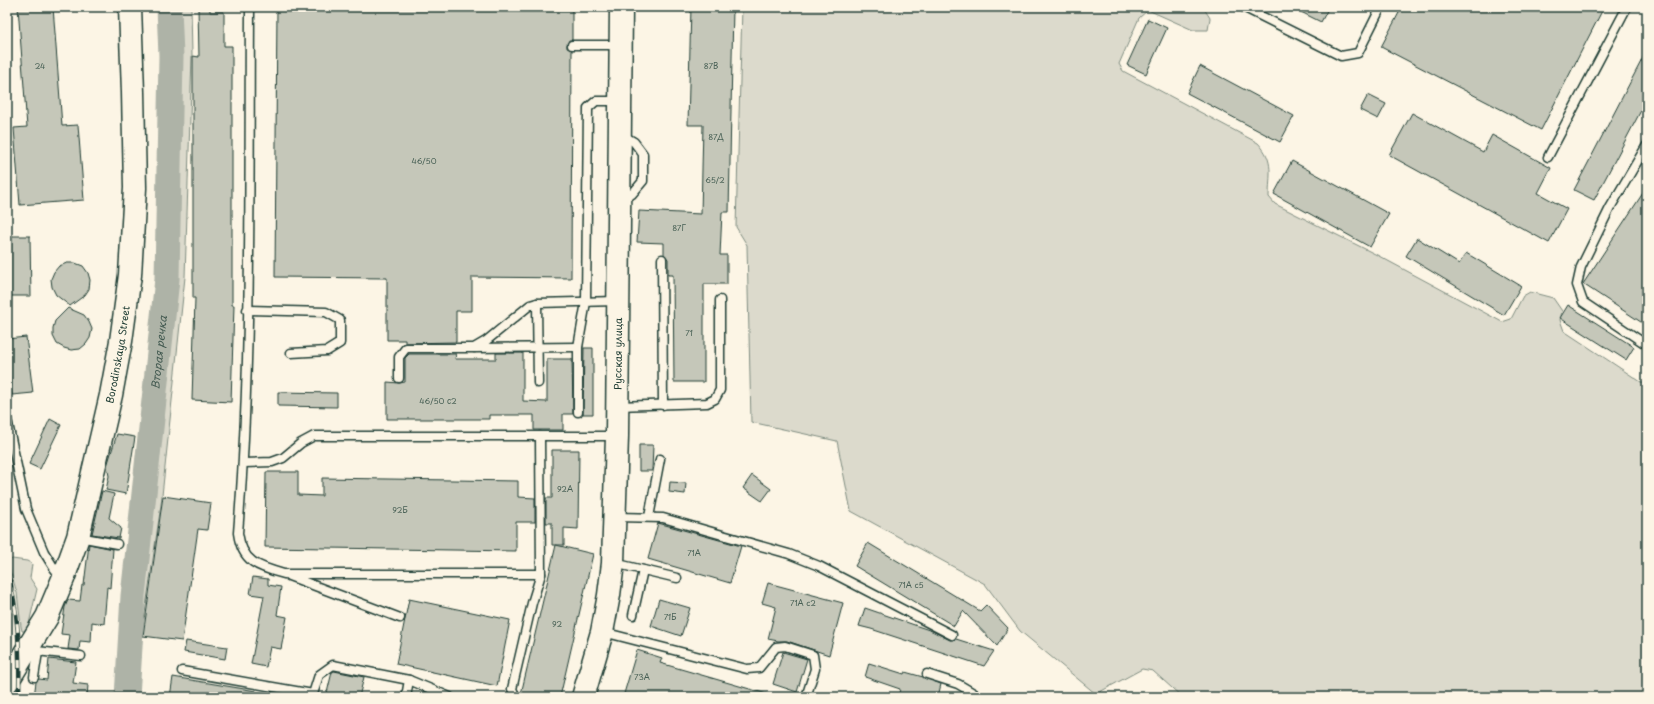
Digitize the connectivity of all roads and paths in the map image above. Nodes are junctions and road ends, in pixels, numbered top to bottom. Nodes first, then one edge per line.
1 (130, 7) edge
2 (250, 7) edge
3 (621, 7) edge
4 (1244, 7) edge
5 (1381, 7) edge
6 (1627, 7) edge
7 (572, 45) dead end
8 (620, 45) junction
9 (620, 100) junction
10 (1647, 145) edge
11 (1548, 157) dead end
12 (662, 259) dead end
13 (720, 300) dead end
14 (618, 301) junction
15 (586, 302) junction
16 (537, 303) junction
17 (247, 310) junction
18 (1647, 344) edge
19 (538, 347) junction
20 (578, 347) junction
21 (474, 348) junction
22 (291, 353) dead end
23 (399, 378) dead end
24 (538, 383) dead end
25 (663, 405) junction
26 (617, 406) junction
27 (578, 412) dead end
28 (7, 419) edge
29 (540, 436) junction
30 (617, 436) junction
31 (660, 459) dead end
32 (244, 464) junction
33 (615, 517) junction
34 (649, 517) junction
35 (78, 537) junction
36 (117, 544) dead end
37 (613, 563) junction
38 (643, 570) junction
39 (284, 574) junction
40 (541, 574) junction
41 (677, 578) dead end
42 (63, 579) junction
43 (633, 615) dead end
44 (400, 618) dead end
45 (602, 632) junction
46 (952, 635) dead end
47 (33, 651) junction
48 (81, 656) dead end
49 (182, 671) dead end
50 (927, 674) dead end
51 (34, 677) dead end
52 (410, 680) junction
53 (7, 682) edge
54 (313, 696) edge
55 (406, 697) edge
56 (450, 697) edge
57 (516, 697) edge
58 (583, 697) edge
59 (806, 697) edge
60 (980, 697) edge

1 - 35 main road, Borodinskaya Street
2 - 17 lane
3 - 8 main road, Русская улица
4 - 5 lane
6 - 11 lane
7 - 8 lane
8 - 9 main road, Русская улица
9 - 14 main road, Русская улица
9 - 15 lane
10 - 18 lane
12 - 25 lane
13 - 25 lane
14 - 15 lane
14 - 26 main road, Русская улица
15 - 16 lane
15 - 20 lane
16 - 19 lane
16 - 21 lane
17 - 22 lane
17 - 32 lane
19 - 20 lane
19 - 21 lane
19 - 24 lane
20 - 27 lane
21 - 23 lane
25 - 26 lane
26 - 30 main road, Русская улица
28 - 42 lane
29 - 30 lane
29 - 32 lane
29 - 40 lane
30 - 33 main road, Русская улица
31 - 34 lane
32 - 39 lane
33 - 34 lane
33 - 37 main road, Русская улица
34 - 46 lane
35 - 36 lane
35 - 42 main road, Borodinskaya Street
37 - 38 lane
37 - 45 main road, Русская улица
38 - 41 lane
38 - 43 lane
39 - 40 lane
39 - 44 lane
40 - 57 lane
42 - 47 main road, Borodinskaya Street
45 - 58 main road, Русская улица
45 - 59 lane
47 - 48 lane
47 - 51 lane
47 - 53 main road, Borodinskaya Street
49 - 54 lane
50 - 60 lane
52 - 54 lane
52 - 55 lane
52 - 56 lane

